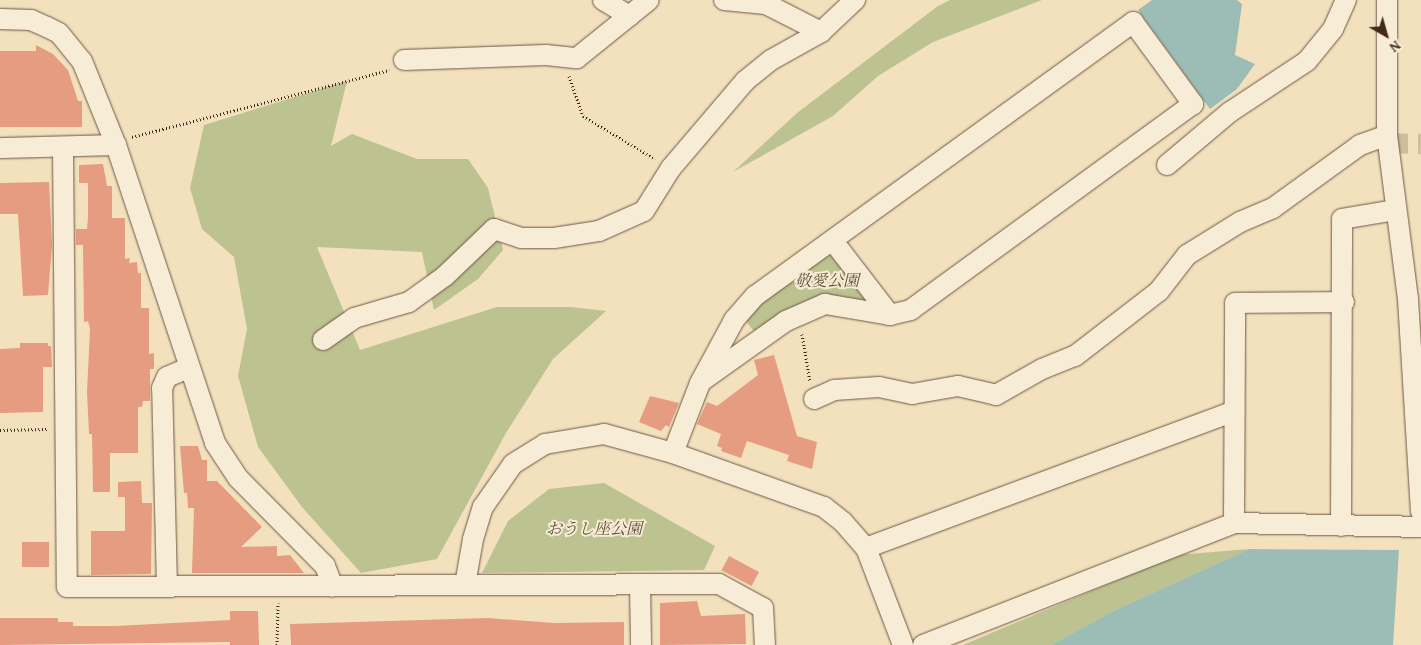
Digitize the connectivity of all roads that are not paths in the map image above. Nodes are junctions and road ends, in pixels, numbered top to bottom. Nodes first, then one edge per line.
1 (603, 0) edge
2 (650, 0) edge
3 (724, 0) edge
4 (855, 0) edge
5 (1346, 0) edge
6 (1387, 0) edge
7 (630, 16) junction
8 (0, 19) edge
9 (822, 32) junction
10 (404, 60) road end
11 (1387, 135) junction
12 (121, 142) junction
13 (63, 147) junction
14 (0, 148) edge
15 (1167, 165) dead end
16 (1395, 210) junction
17 (833, 241) junction
18 (1344, 302) junction
19 (890, 315) junction
20 (323, 340) dead end
21 (188, 368) junction
22 (700, 383) junction
23 (814, 399) road end
24 (1234, 411) junction
25 (673, 452) junction
26 (1421, 512) edge
27 (1234, 523) junction
28 (1341, 526) junction
29 (1421, 527) edge
30 (866, 548) junction
31 (464, 585) junction
32 (640, 585) junction
33 (333, 587) junction
34 (166, 588) junction
35 (640, 645) edge
36 (765, 645) edge
37 (903, 645) edge
38 (923, 645) edge

1 - 7 street
2 - 7 street
3 - 9 street
4 - 9 street
5 - 15 street
6 - 11 street
7 - 10 street
8 - 12 street
9 - 20 street
11 - 16 street
11 - 23 street
12 - 13 street
12 - 21 street
13 - 14 street
13 - 34 street
16 - 18 street
16 - 26 street
17 - 19 street
17 - 19 street
17 - 22 street
18 - 24 street
18 - 28 street
19 - 22 street
21 - 33 street
21 - 34 street
22 - 25 street
24 - 27 street
24 - 30 street
25 - 30 street
25 - 31 street
27 - 28 street
27 - 38 street
28 - 29 street
30 - 37 street
31 - 32 street
31 - 33 street
32 - 35 street
32 - 36 street
33 - 34 street

